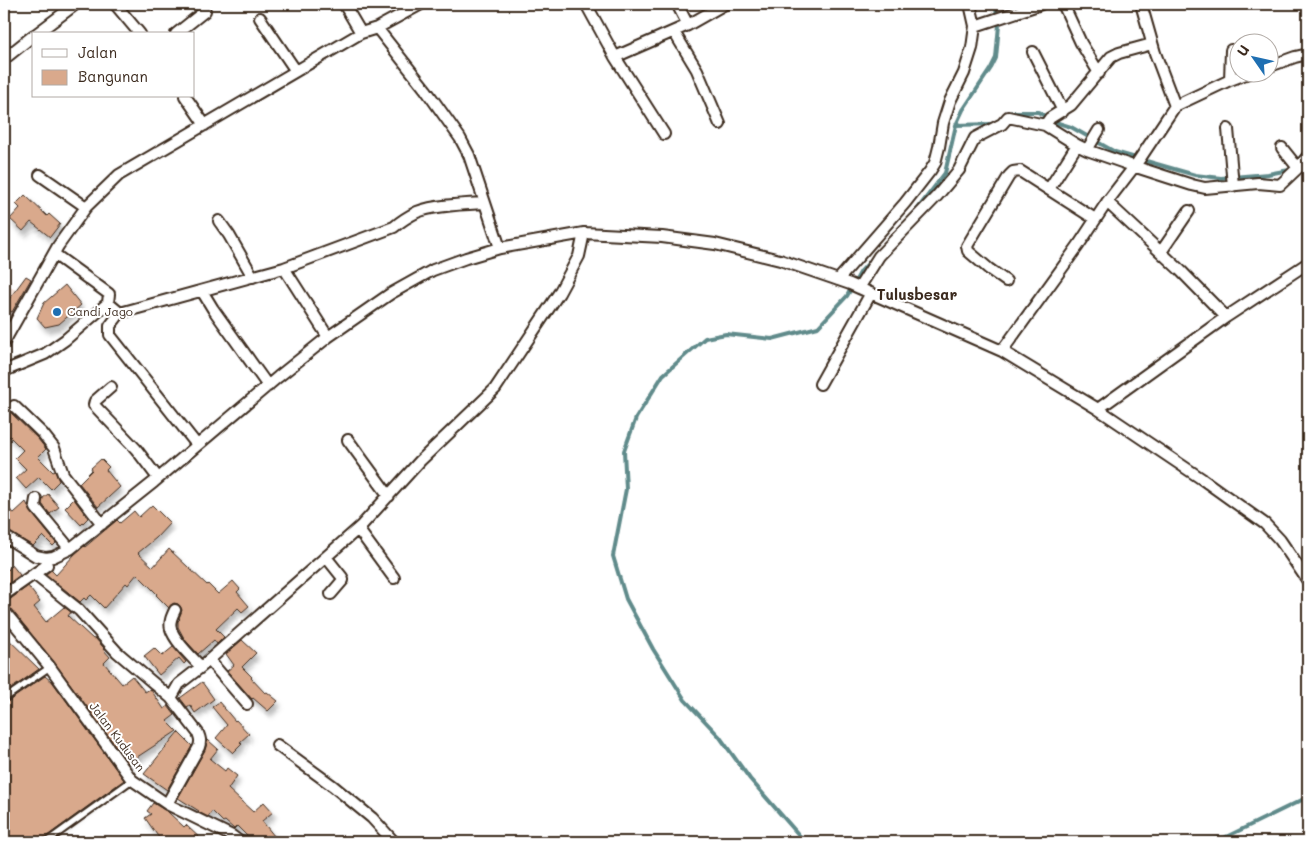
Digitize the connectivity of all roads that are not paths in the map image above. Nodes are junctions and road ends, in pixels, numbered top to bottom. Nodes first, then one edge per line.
1 (76, 4) edge
2 (115, 4) edge
3 (344, 4) edge
4 (421, 4) edge
5 (586, 4) edge
6 (677, 4) edge
7 (725, 4) edge
8 (970, 4) edge
9 (1041, 4) edge
10 (1063, 4) edge
11 (1141, 4) edge
12 (205, 11) dead end
13 (260, 18) dead end
14 (688, 25) junction
15 (975, 26) junction
16 (377, 28) junction
17 (39, 32) edge
18 (138, 32) edge
19 (179, 32) edge
20 (674, 32) junction
21 (361, 33) junction
22 (32, 37) edge
23 (1152, 44) junction
24 (1033, 52) dead end
25 (1308, 54) edge
26 (615, 57) junction
27 (4, 59) edge
28 (1280, 62) edge
29 (296, 71) junction
30 (1099, 73) junction
31 (1230, 80) edge
32 (186, 98) edge
33 (1175, 106) junction
34 (1063, 110) junction
35 (1047, 122) junction
36 (720, 124) dead end
37 (205, 125) junction
38 (1228, 129) dead end
39 (664, 134) dead end
40 (1076, 145) junction
41 (1282, 148) dead end
42 (1308, 156) edge
43 (1137, 161) junction
44 (1296, 165) junction
45 (40, 175) dead end
46 (1233, 180) junction
47 (1049, 189) junction
48 (1107, 202) junction
49 (485, 204) junction
50 (86, 207) junction
51 (1189, 211) dead end
52 (1096, 219) junction
53 (219, 221) dead end
54 (584, 233) junction
55 (500, 248) junction
56 (1161, 252) junction
57 (54, 254) junction
58 (1308, 263) edge
59 (284, 268) junction
60 (253, 277) junction
61 (838, 280) junction
62 (1006, 281) dead end
63 (855, 286) junction
64 (202, 291) junction
65 (871, 293) junction
66 (108, 304) junction
67 (120, 313) junction
68 (1226, 317) junction
69 (328, 337) junction
70 (4, 342) edge
71 (1002, 351) junction
72 (4, 371) edge
73 (820, 384) dead end
74 (268, 386) junction
75 (111, 388) dead end
76 (14, 406) dead end
77 (1098, 409) junction
78 (348, 440) dead end
79 (198, 445) junction
80 (158, 478) junction
81 (389, 496) junction
82 (36, 499) dead end
83 (102, 524) junction
84 (358, 529) junction
85 (4, 536) edge
86 (70, 549) junction
87 (326, 557) junction
88 (47, 565) dead end
89 (34, 574) junction
90 (394, 578) dead end
91 (1308, 581) edge
92 (331, 594) dead end
93 (4, 595) edge
94 (174, 610) dead end
95 (4, 611) edge
96 (209, 660) junction
97 (50, 667) junction
98 (201, 667) junction
99 (171, 698) junction
100 (4, 699) edge
101 (247, 704) dead end
102 (278, 745) dead end
103 (132, 780) junction
104 (167, 804) junction
105 (46, 842) edge
106 (240, 842) edge
107 (394, 842) edge

1 - 17 street
2 - 18 street
3 - 21 street
4 - 16 street
5 - 26 street
6 - 14 street
7 - 14 street
8 - 15 street
9 - 15 street
10 - 30 street
11 - 23 street
12 - 19 street
13 - 29 street
14 - 20 street
15 - 61 street
16 - 21 street
16 - 49 street
20 - 26 street
20 - 36 street
21 - 29 street
22 - 27 street
23 - 30 street
23 - 33 street
24 - 34 street
25 - 28 street
26 - 39 street
29 - 37 street
30 - 34 street
31 - 33 street
32 - 37 street
33 - 43 street
34 - 35 street
35 - 40 street
35 - 63 street
37 - 50 street
38 - 46 street
40 - 43 street
40 - 47 street
41 - 44 street
42 - 44 street
43 - 46 street
43 - 48 street
44 - 46 street
45 - 50 street
47 - 52 street
47 - 62 street
48 - 52 street
48 - 56 street
49 - 55 street
49 - 59 street
50 - 57 street
51 - 56 street
52 - 71 street
53 - 60 street
54 - 55 street
54 - 61 street
54 - 81 street
55 - 69 street
56 - 68 street
57 - 66 street
57 - 70 street
58 - 68 street
59 - 60 street
59 - 69 street
60 - 64 street
61 - 63 street
63 - 65 street
64 - 67 street
64 - 74 street
65 - 71 street
65 - 73 street
66 - 67 street
66 - 72 street
67 - 79 street
68 - 77 street
69 - 74 street
71 - 77 street
74 - 79 street
75 - 80 street
76 - 83 street
77 - 91 street
78 - 81 street
79 - 80 street
80 - 83 street
81 - 84 street
82 - 86 street
83 - 86 street
84 - 87 street
84 - 90 street
85 - 86 street
87 - 92 street
87 - 96 street
88 - 89 street
89 - 93 street
89 - 99 street
94 - 98 street
95 - 97 street, Jalan Kudusan
96 - 98 street
96 - 101 street
97 - 100 lane
97 - 103 street, Jalan Kudusan
98 - 99 street
99 - 104 street
102 - 107 street
103 - 104 street, Jalan Kudusan
103 - 105 lane
104 - 106 street, Jalan Kudusan

